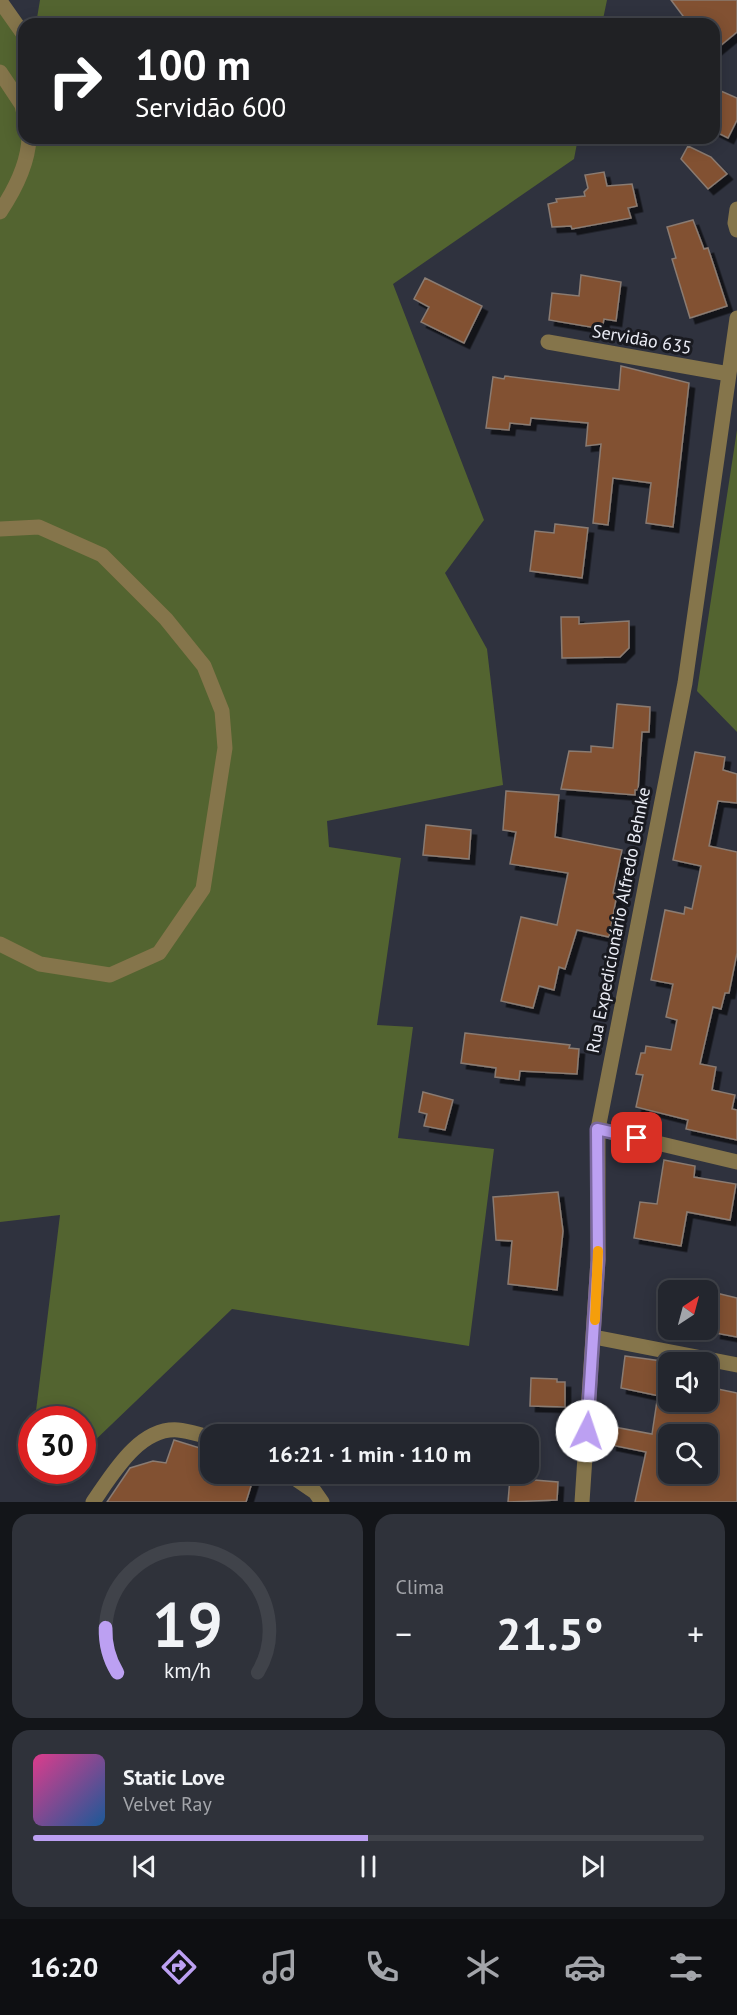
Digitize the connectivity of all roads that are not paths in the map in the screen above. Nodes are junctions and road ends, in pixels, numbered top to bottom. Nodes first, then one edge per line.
1 (0, 1) edge
2 (18, 26) edge
3 (0, 72) edge
4 (18, 99) edge
5 (29, 144) edge
6 (737, 209) edge
7 (0, 212) edge
8 (737, 230) edge
9 (737, 318) edge
10 (548, 342) dead end
11 (729, 374) junction
12 (0, 529) edge
13 (0, 944) edge
14 (597, 1129) junction
15 (737, 1162) edge
16 (594, 1337) junction
17 (737, 1365) edge
18 (200, 1435) edge
19 (303, 1484) edge
20 (93, 1502) edge
21 (322, 1502) edge
22 (582, 1502) edge

1 - 2 street
3 - 4 street
5 - 7 street
6 - 8 street
9 - 11 street, Rua Expedicionário Alfredo Behnke
10 - 11 street, Servidão 635
11 - 14 street, Rua Expedicionário Alfredo Behnke
12 - 13 street
14 - 15 street
14 - 16 street, Rua Expedicionário Alfredo Behnke
16 - 17 street
16 - 22 street, Rua Expedicionário Alfredo Behnke
18 - 20 street
19 - 21 street

